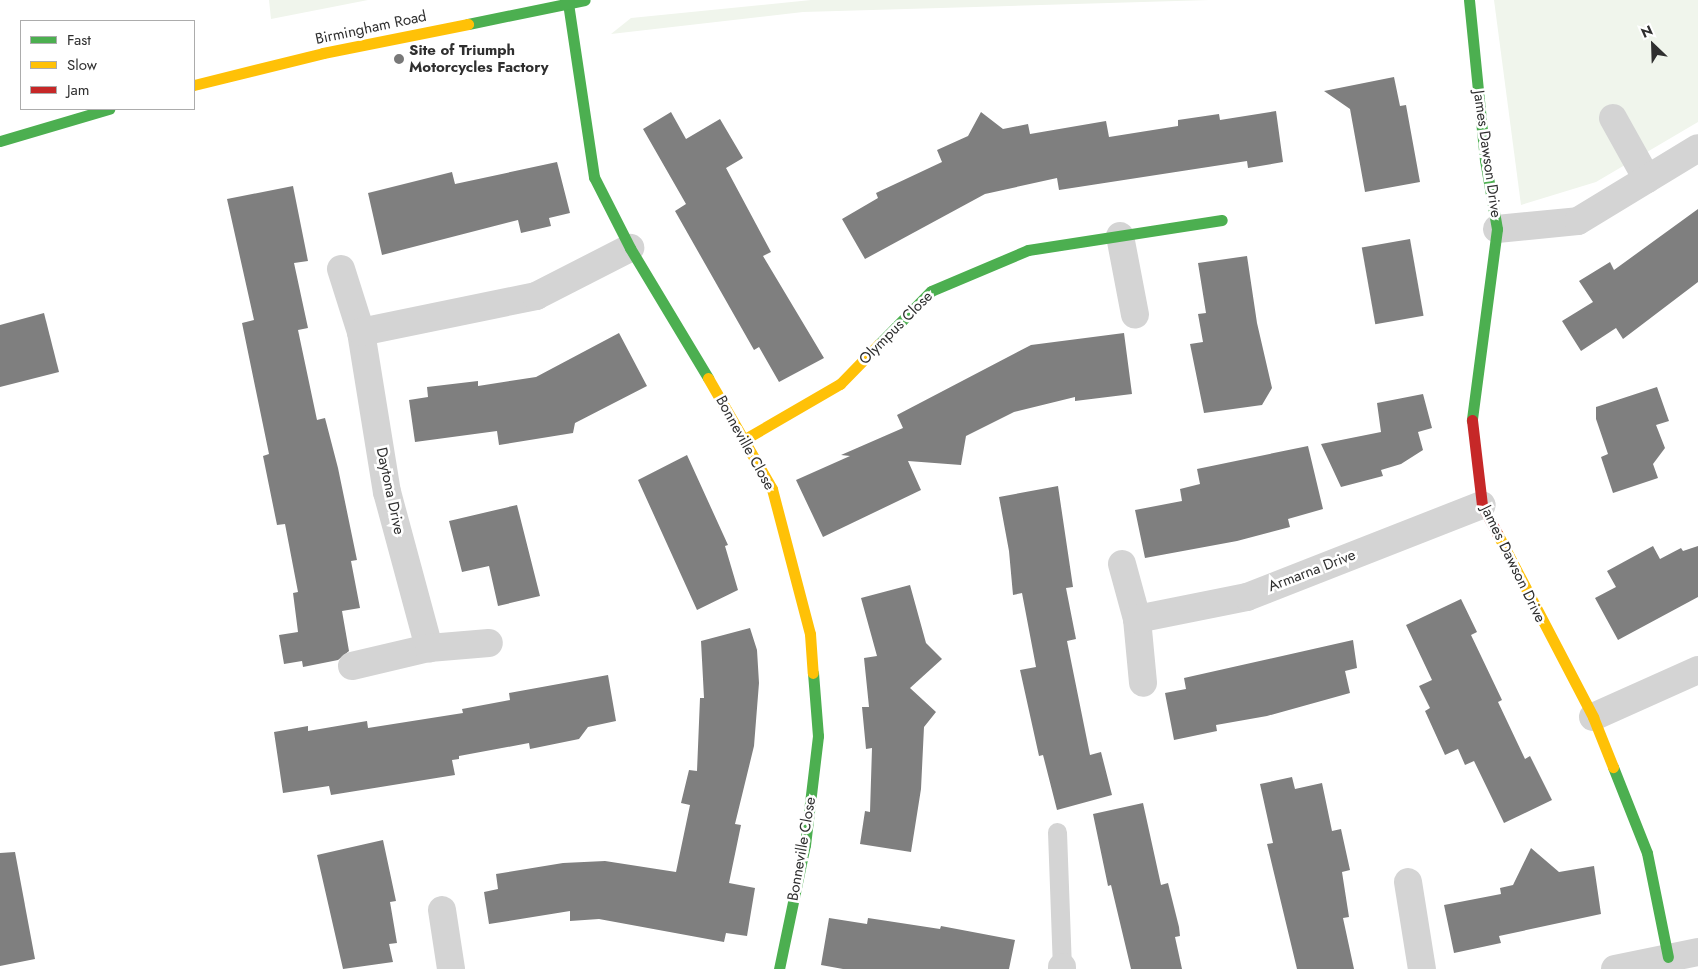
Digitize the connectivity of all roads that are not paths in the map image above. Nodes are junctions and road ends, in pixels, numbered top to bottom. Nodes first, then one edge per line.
1 (584, 0) edge
2 (1469, 0) edge
3 (568, 3) junction
4 (195, 86) edge
5 (105, 110) edge
6 (1613, 118) dead end
7 (0, 140) edge
8 (1698, 148) edge
9 (1646, 179) junction
10 (1222, 220) dead end
11 (1496, 229) junction
12 (1120, 236) junction
13 (630, 248) junction
14 (341, 269) dead end
15 (1135, 315) dead end
16 (361, 332) junction
17 (745, 439) junction
18 (1482, 505) junction
19 (1122, 564) dead end
20 (1137, 620) junction
21 (489, 643) dead end
22 (429, 648) junction
23 (352, 666) dead end
24 (1698, 670) edge
25 (1143, 683) dead end
26 (1593, 717) junction
27 (1057, 832) dead end
28 (1408, 882) dead end
29 (442, 910) dead end
30 (1698, 952) edge
31 (1668, 957) junction
32 (1062, 968) edge
33 (451, 969) edge
34 (780, 969) edge
35 (1422, 969) edge
36 (1615, 969) edge

1 - 3 street, Birmingham Road
2 - 11 street, James Dawson Drive
3 - 4 street, Birmingham Road
3 - 13 street, Bonneville Close
5 - 7 street
6 - 9 street
8 - 9 street
9 - 11 street
10 - 12 street, Olympus Close
11 - 18 street, James Dawson Drive
12 - 15 street
12 - 17 street, Olympus Close
13 - 16 street
13 - 17 street, Bonneville Close
14 - 16 street, Daytona Drive
16 - 22 street, Daytona Drive
17 - 34 street, Bonneville Close
18 - 20 street, Armarna Drive
18 - 26 street, James Dawson Drive
19 - 20 street
20 - 25 street
21 - 22 street
22 - 23 street
24 - 26 street
26 - 31 street, James Dawson Drive
27 - 32 lane
28 - 35 street
29 - 33 street
30 - 31 street
31 - 36 street

